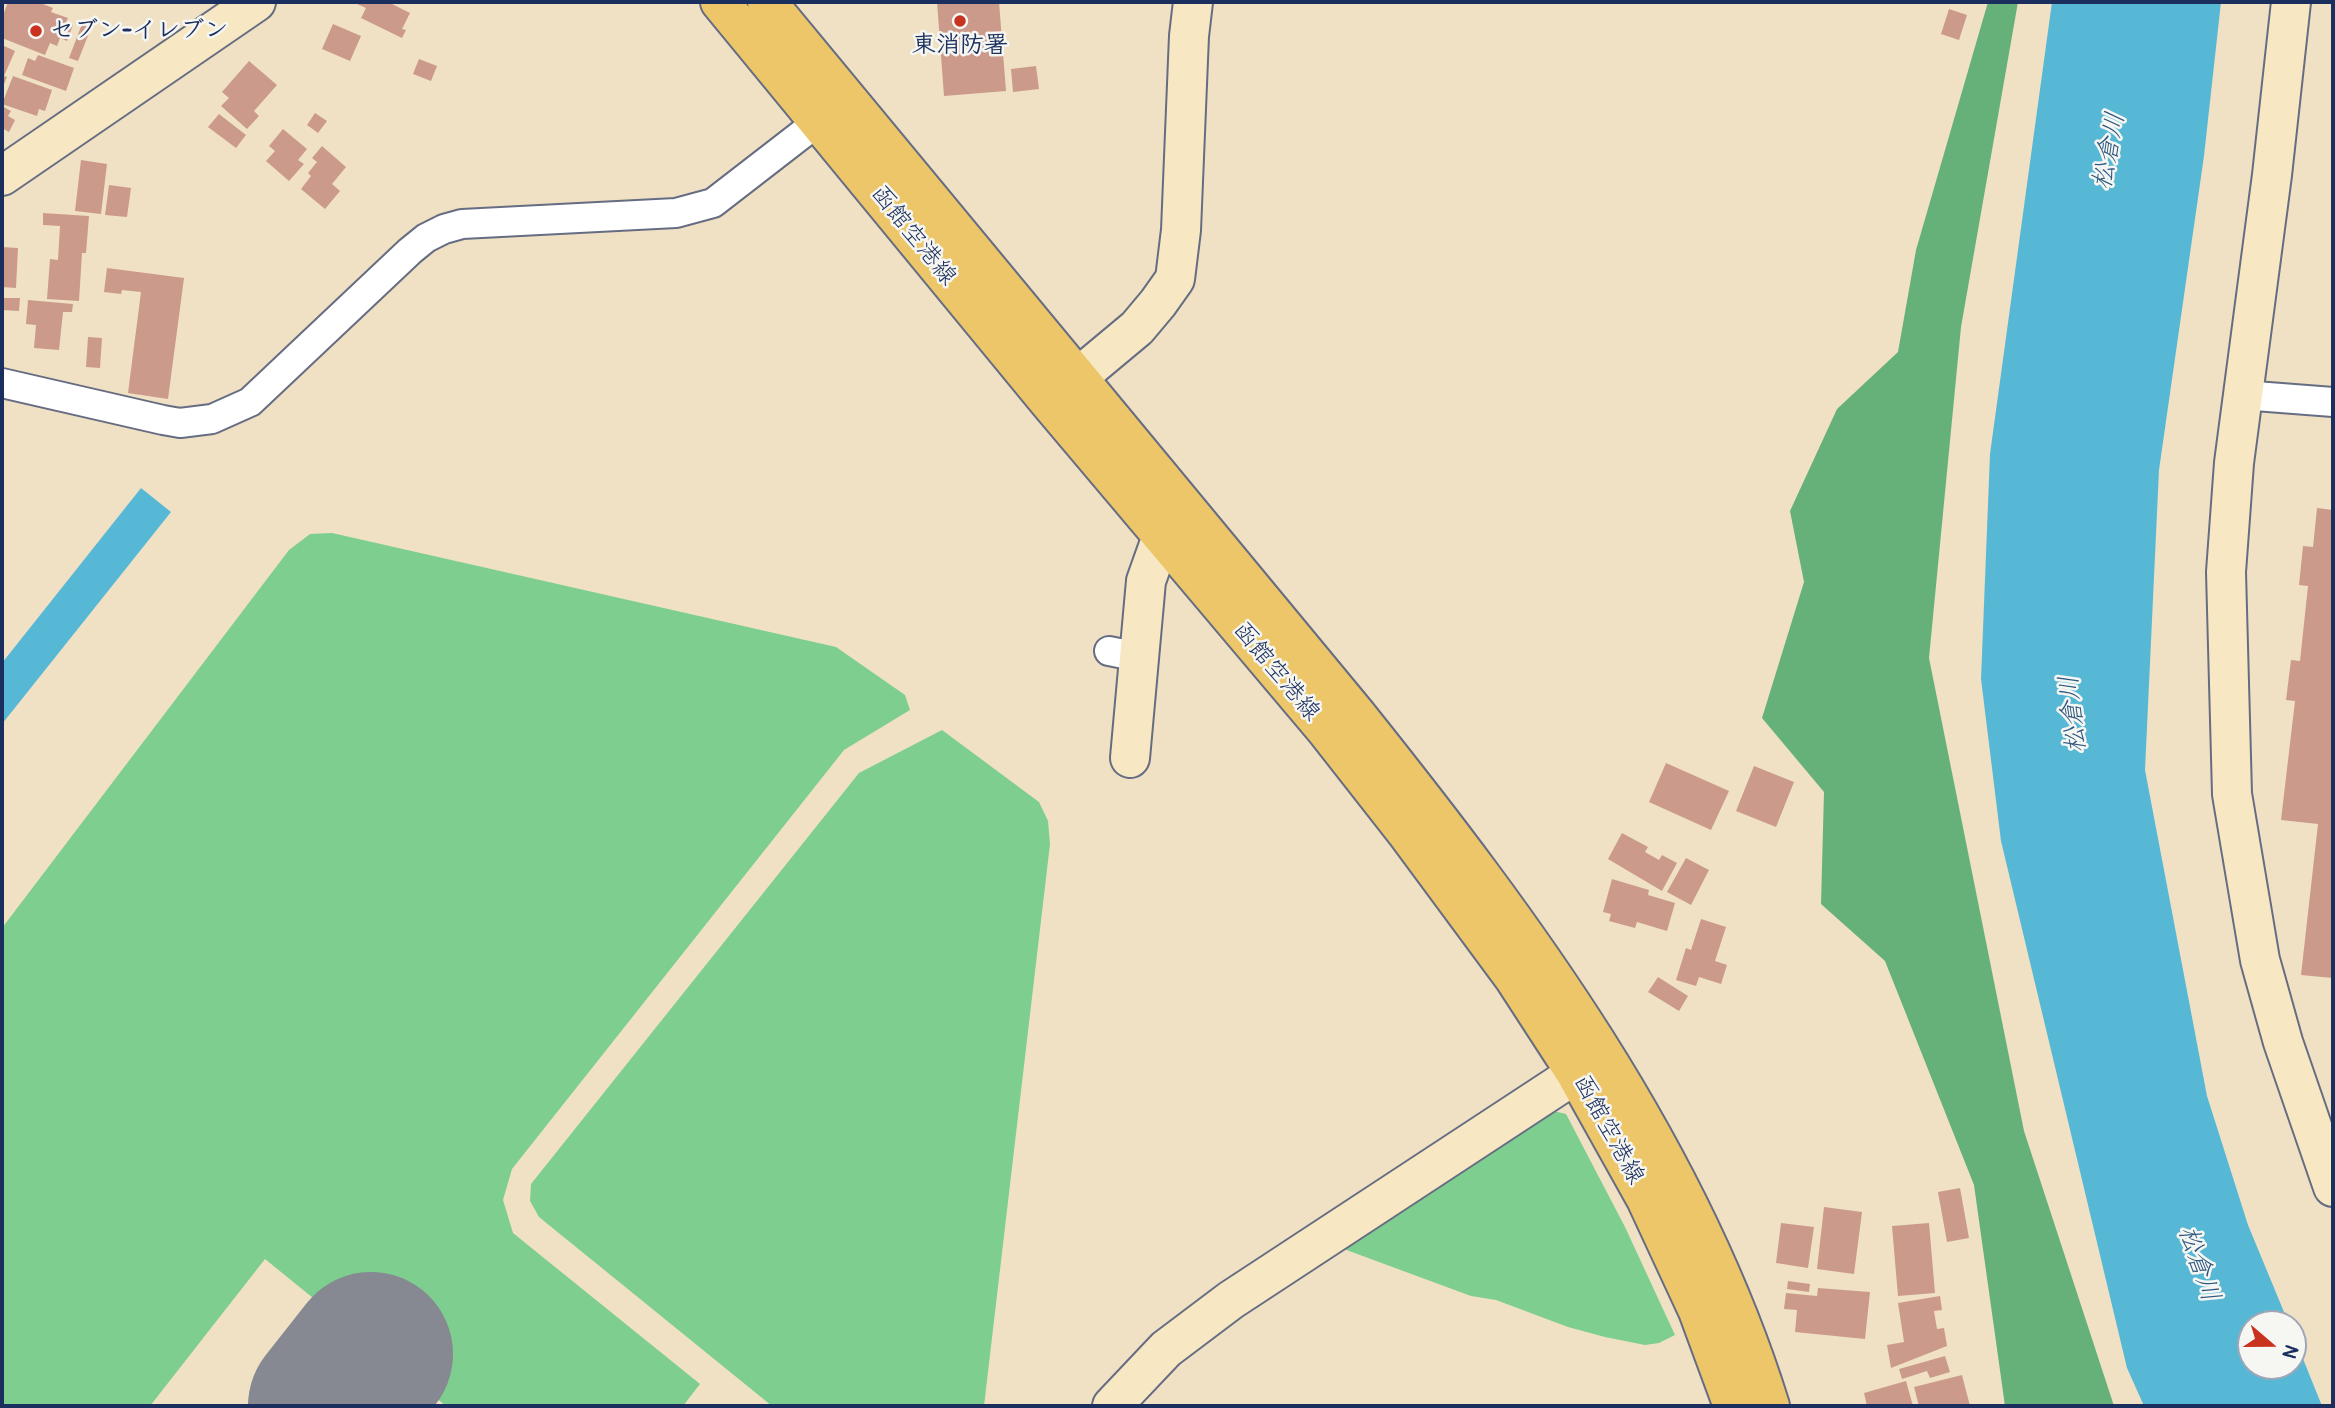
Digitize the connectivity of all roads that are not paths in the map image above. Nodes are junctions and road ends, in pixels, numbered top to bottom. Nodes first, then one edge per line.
1 (256, 2) edge
2 (720, 2) edge
3 (767, 2) edge
4 (1194, 2) edge
5 (2291, 2) edge
6 (818, 121) junction
7 (2, 176) edge
8 (2, 383) edge
9 (1063, 390) junction
10 (2242, 395) junction
11 (2333, 402) edge
12 (1174, 523) junction
13 (1130, 758) dead end
14 (1590, 1063) junction
15 (2333, 1187) edge
16 (1112, 1406) edge
17 (1733, 1406) edge
18 (1770, 1406) edge

1 - 7 street
2 - 6 main road, 函館空港線
3 - 9 main road, 函館空港線
4 - 9 street
5 - 10 street
6 - 8 street
6 - 9 main road, 函館空港線
9 - 12 main road, 函館空港線
10 - 11 street
10 - 15 street
12 - 13 street
12 - 14 main road, 函館空港線
14 - 16 street
14 - 17 main road, 函館空港線
14 - 18 main road, 函館空港線

